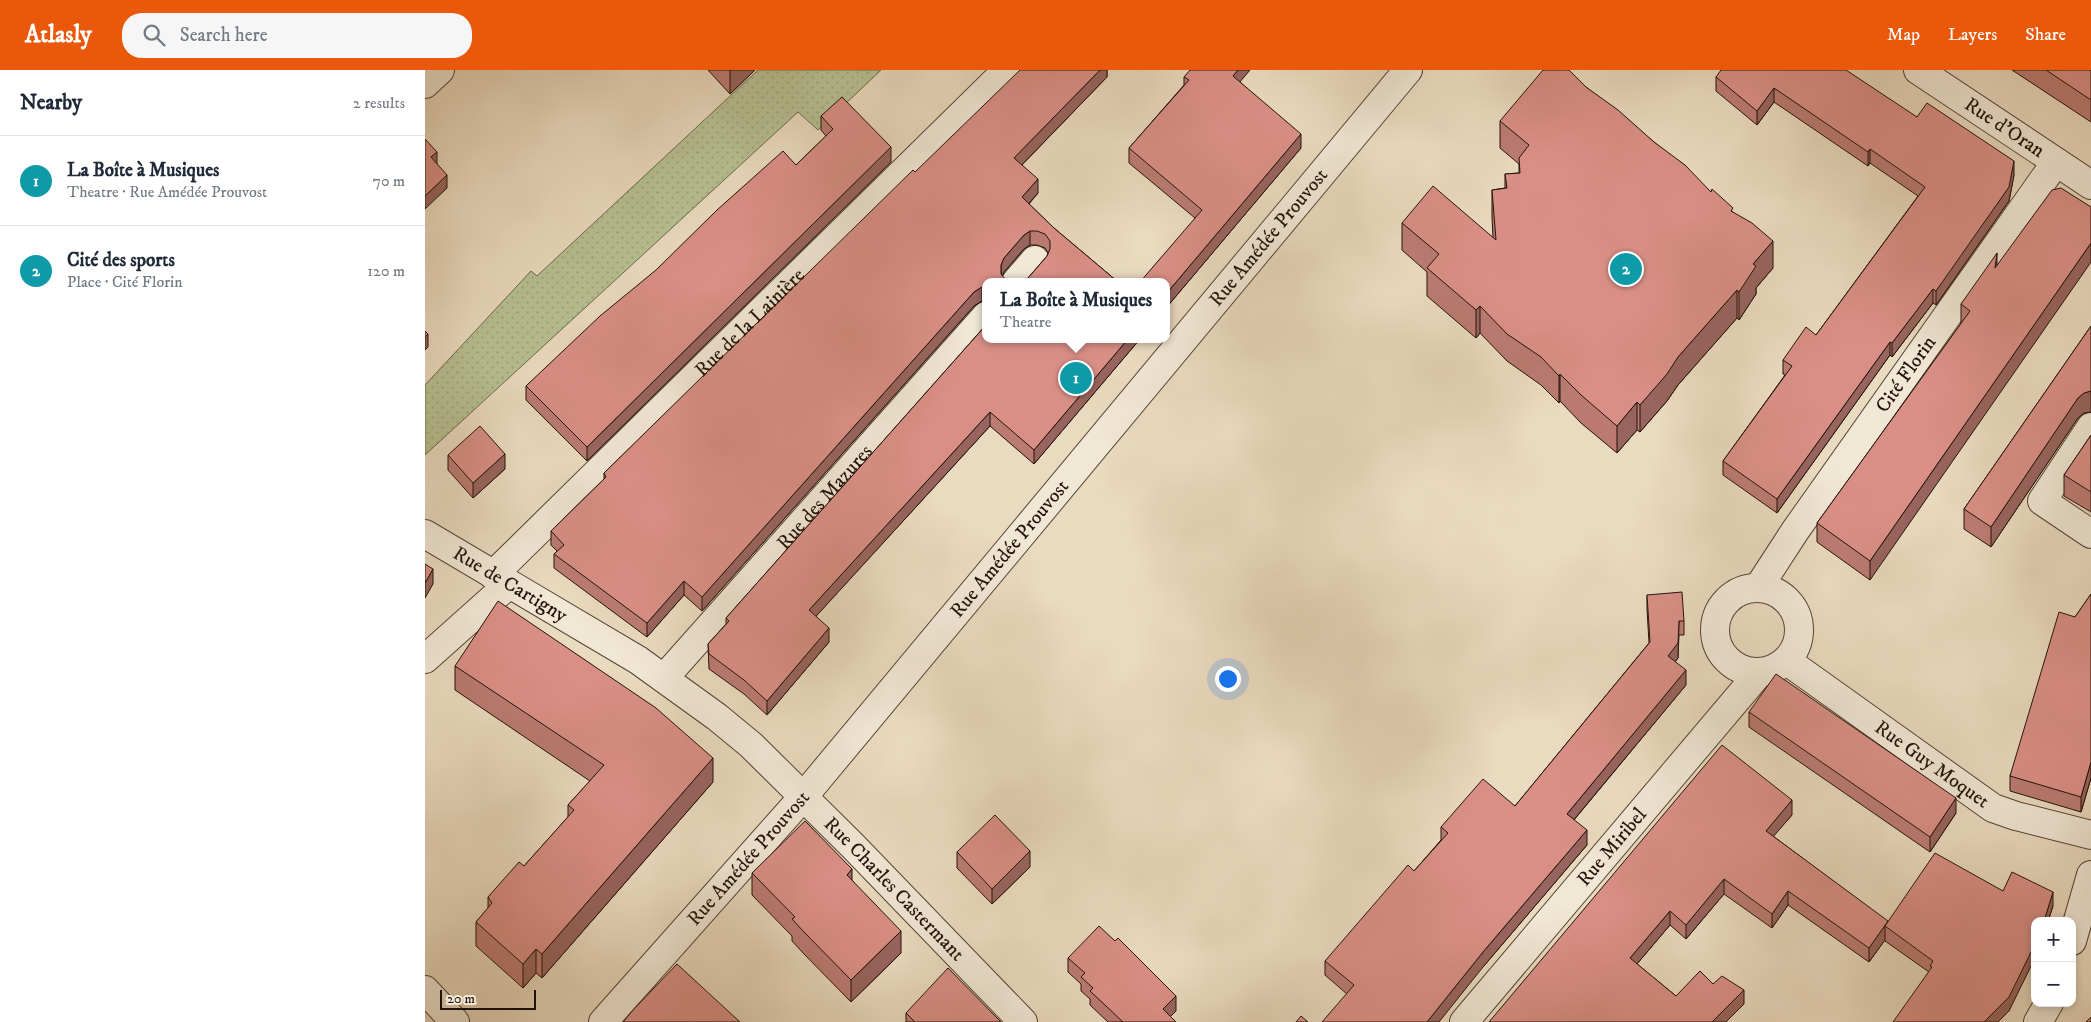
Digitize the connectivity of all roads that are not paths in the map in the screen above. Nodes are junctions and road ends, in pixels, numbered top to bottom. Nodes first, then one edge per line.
1 (440, 70) edge
2 (1007, 70) edge
3 (1408, 70) edge
4 (1918, 70) edge
5 (425, 84) edge
6 (2056, 162) junction
7 (2091, 185) edge
8 (1035, 260) dead end
9 (1019, 278) edge
10 (982, 320) edge
11 (2091, 427) edge
12 (425, 534) edge
13 (2091, 534) edge
14 (501, 579) junction
15 (1758, 588) junction
16 (596, 634) joint
17 (425, 659) edge
18 (1787, 661) junction
19 (1759, 673) junction
20 (664, 678) junction
21 (803, 797) junction
22 (2091, 835) edge
23 (2091, 875) edge
24 (2076, 927) edge
25 (425, 990) edge
26 (2047, 1007) edge
27 (455, 1022) edge
28 (603, 1022) edge
29 (1023, 1022) edge
30 (1464, 1022) edge
31 (2038, 1022) edge

1 - 5 street
2 - 14 street, Rue de la Lainière
3 - 21 street, Rue Amédée Prouvost
4 - 6 street, Rue d'Oran
6 - 7 street, Rue d'Oran
6 - 15 street, Cité Florin
8 - 9 street
10 - 20 street, Rue des Mazures
11 - 13 street
12 - 14 street, Rue de Cartigny
14 - 16 street, Rue de Cartigny
14 - 17 street, Rue de la Lainière
15 - 18 street
15 - 19 street
16 - 20 street, Rue Charles Castermant
18 - 19 street, Rue Miribel
18 - 22 street, Rue Guy Moquet
19 - 30 street, Rue Miribel
20 - 21 street, Rue Charles Castermant
21 - 28 street, Rue Amédée Prouvost
21 - 29 street, Rue Charles Castermant
23 - 24 street
25 - 27 street
26 - 31 street

